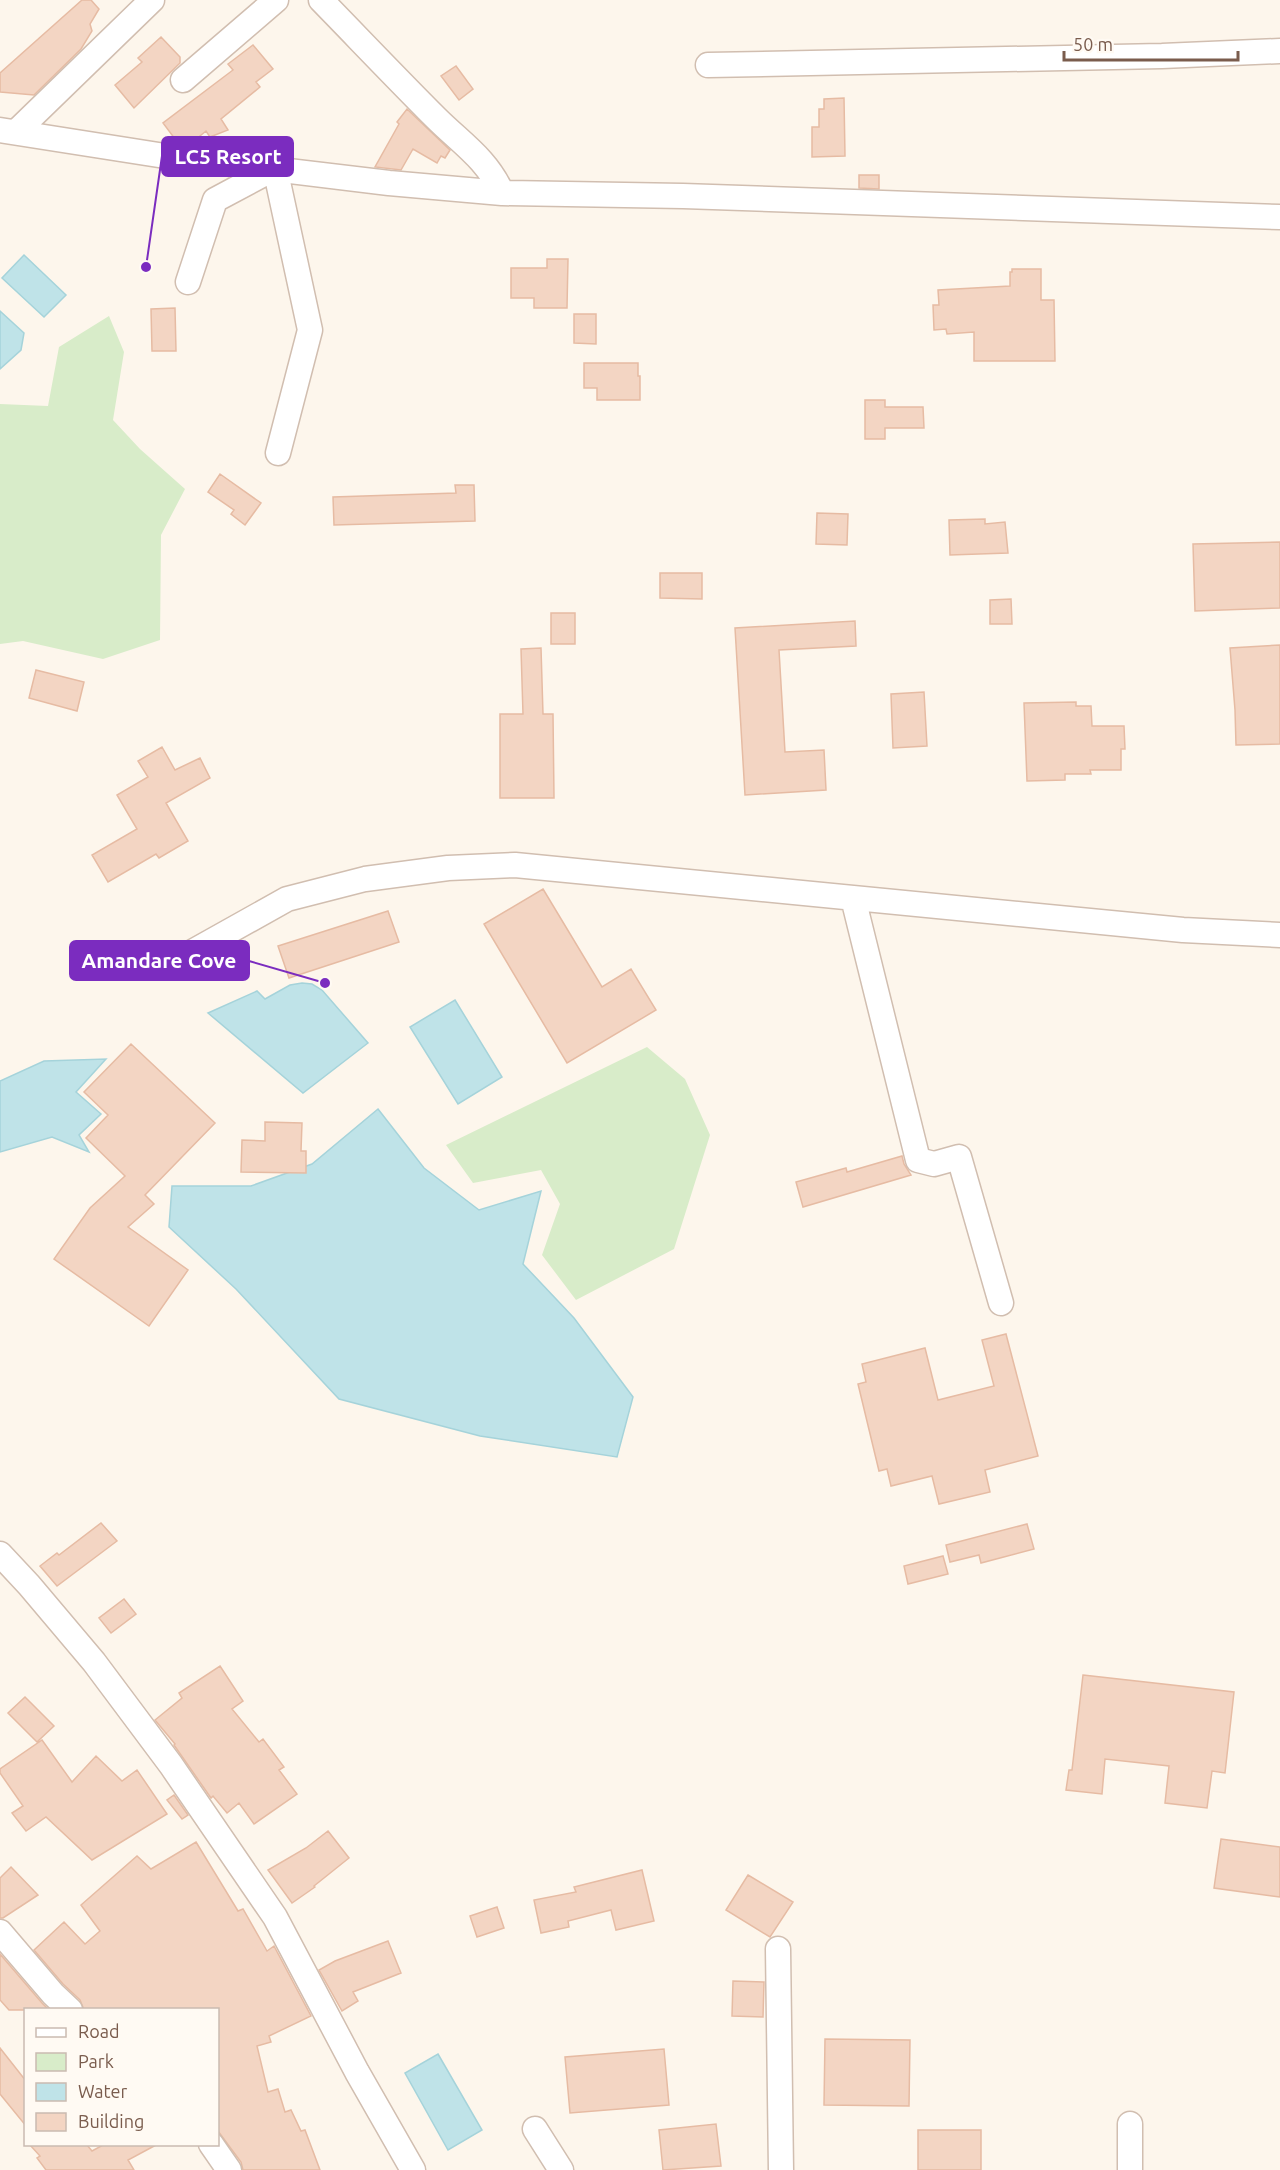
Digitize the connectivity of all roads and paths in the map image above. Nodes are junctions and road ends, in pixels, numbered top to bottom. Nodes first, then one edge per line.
1 (152, 0) edge
2 (276, 0) edge
3 (321, 0) edge
4 (1280, 51) edge
5 (708, 65) dead end
6 (183, 80) dead end
7 (8, 131) edge
8 (275, 168) junction
9 (502, 193) junction
10 (1280, 217) edge
11 (188, 282) dead end
12 (278, 453) dead end
13 (853, 898) junction
14 (1280, 935) edge
15 (178, 960) dead end
16 (1001, 1303) dead end
17 (0, 1554) edge
18 (0, 1932) edge
19 (778, 1949) dead end
20 (68, 2008) edge
21 (1130, 2124) dead end
22 (535, 2129) dead end
23 (212, 2146) edge
24 (229, 2170) edge
25 (413, 2170) edge
26 (561, 2170) edge
27 (781, 2170) edge
28 (1130, 2170) edge

1 - 7 street
2 - 6 street
3 - 9 street
4 - 5 street
7 - 8 street
8 - 9 street
8 - 11 street
8 - 12 street
9 - 10 street
13 - 14 street
13 - 15 street
13 - 16 street
17 - 25 street
18 - 20 street
19 - 27 street
21 - 28 street
22 - 26 street
23 - 24 street

